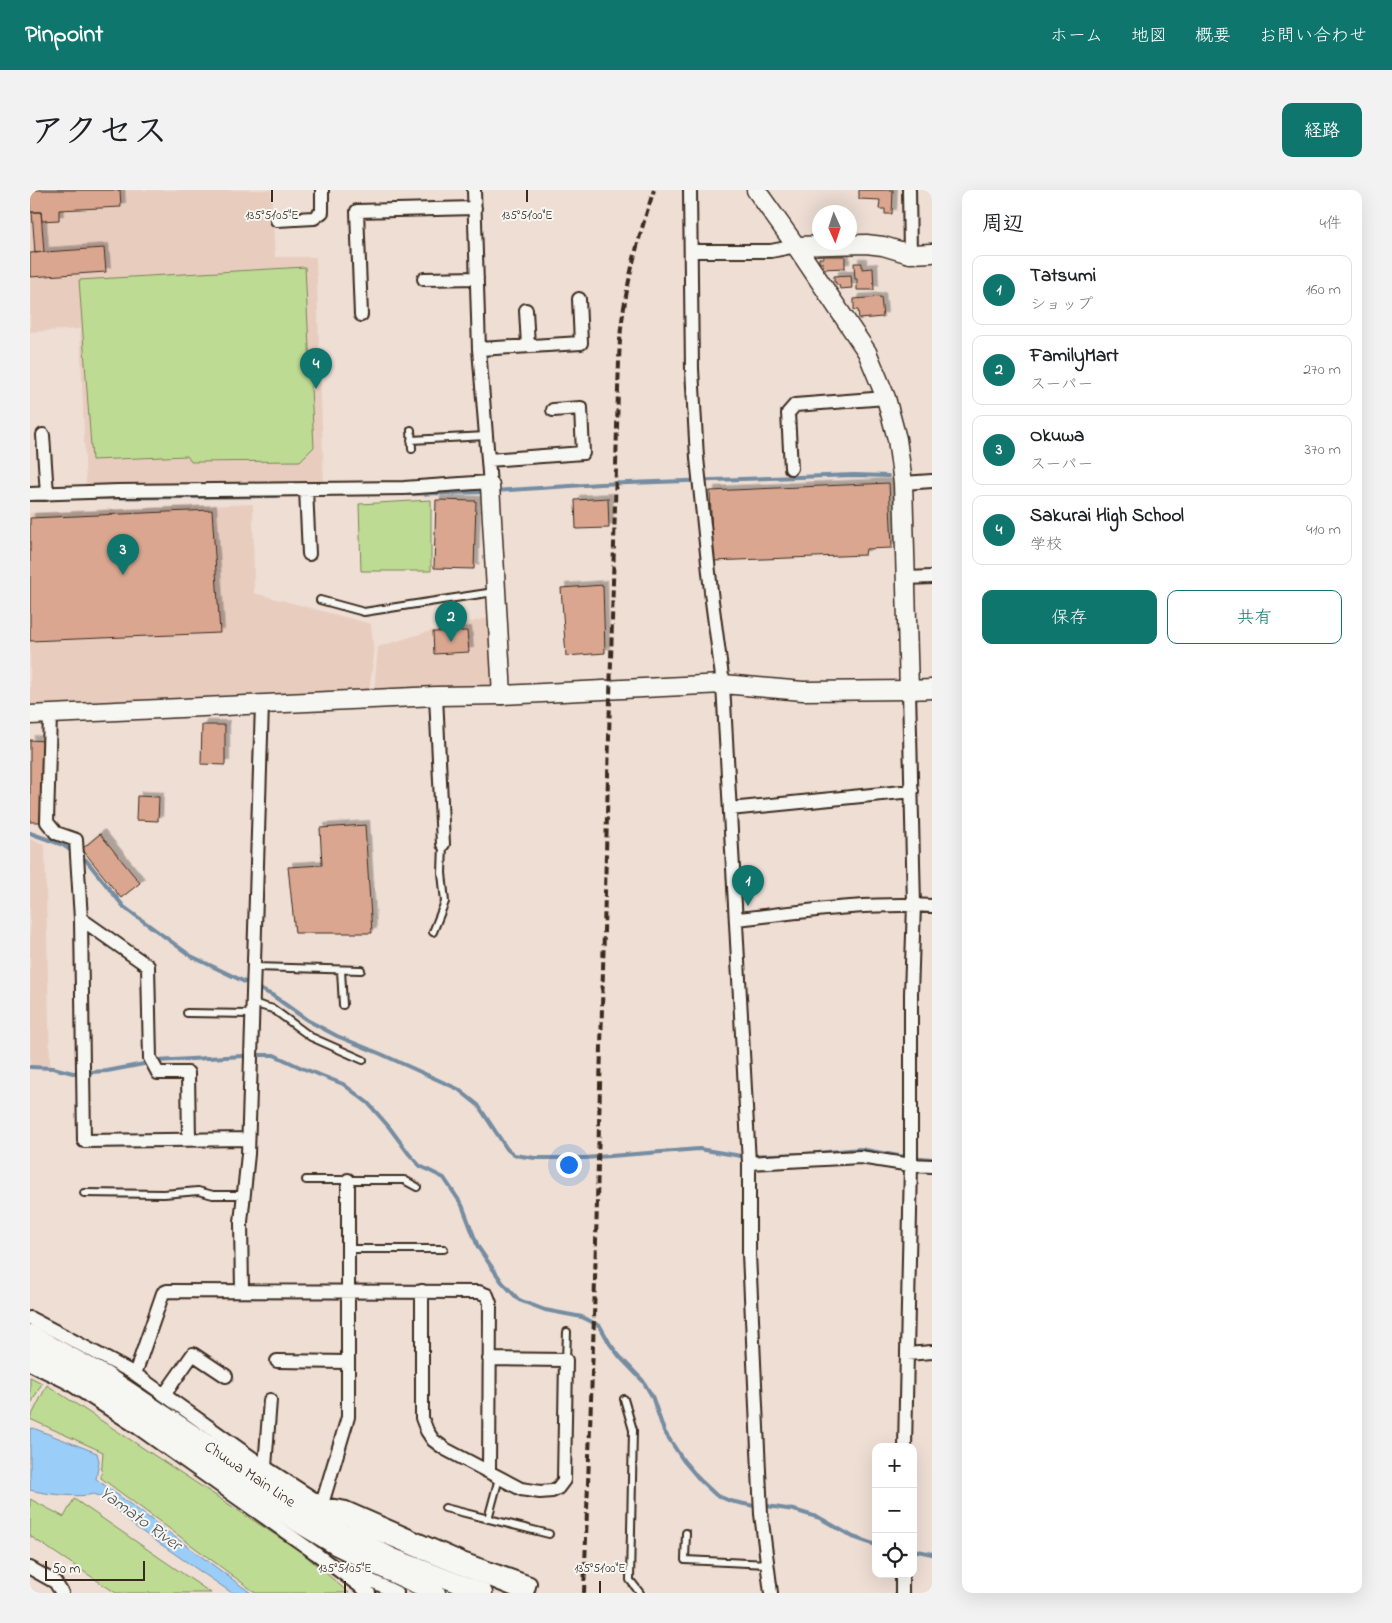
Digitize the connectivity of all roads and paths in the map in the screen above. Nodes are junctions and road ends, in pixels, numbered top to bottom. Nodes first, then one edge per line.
1 (322, 190) edge
2 (474, 190) edge
3 (690, 190) edge
4 (756, 190) edge
5 (909, 190) edge
6 (474, 208) junction
7 (277, 220) dead end
8 (796, 246) junction
9 (691, 251) junction
10 (932, 253) edge
11 (910, 254) junction
12 (477, 278) junction
13 (424, 279) dead end
14 (579, 299) dead end
15 (526, 310) dead end
16 (361, 315) dead end
17 (528, 346) junction
18 (479, 349) junction
19 (886, 398) junction
20 (553, 410) dead end
21 (410, 430) dead end
22 (43, 435) dead end
23 (486, 436) junction
24 (411, 440) junction
25 (412, 449) dead end
26 (488, 460) junction
27 (792, 468) dead end
28 (932, 481) edge
29 (903, 483) junction
30 (490, 488) junction
31 (30, 494) edge
32 (47, 494) junction
33 (307, 494) junction
34 (309, 554) dead end
35 (932, 576) edge
36 (906, 578) junction
37 (495, 592) junction
38 (320, 600) dead end
39 (723, 684) junction
40 (932, 689) edge
41 (909, 690) junction
42 (502, 695) junction
43 (436, 696) junction
44 (262, 704) junction
45 (30, 714) edge
46 (50, 714) junction
47 (912, 791) junction
48 (730, 809) junction
49 (443, 844) joint
50 (914, 905) junction
51 (932, 906) edge
52 (81, 919) junction
53 (737, 919) junction
54 (433, 932) dead end
55 (254, 968) junction
56 (342, 970) junction
57 (361, 970) dead end
58 (252, 998) junction
59 (343, 1005) dead end
60 (187, 1013) dead end
61 (362, 1060) dead end
62 (248, 1139) junction
63 (189, 1140) junction
64 (750, 1163) junction
65 (911, 1165) junction
66 (932, 1166) edge
67 (306, 1180) dead end
68 (348, 1180) junction
69 (417, 1187) dead end
70 (84, 1193) dead end
71 (244, 1195) junction
72 (348, 1249) junction
73 (444, 1249) dead end
74 (242, 1291) junction
75 (349, 1291) junction
76 (422, 1291) junction
77 (30, 1318) edge
78 (567, 1332) dead end
79 (30, 1334) edge
80 (30, 1351) edge
81 (932, 1352) edge
82 (907, 1354) junction
83 (489, 1359) junction
84 (566, 1360) junction
85 (277, 1361) dead end
86 (348, 1362) junction
87 (30, 1364) edge
88 (135, 1374) junction
89 (226, 1376) dead end
90 (164, 1394) junction
91 (624, 1399) dead end
92 (270, 1400) dead end
93 (905, 1443) edge
94 (264, 1467) junction
95 (494, 1475) junction
96 (322, 1504) junction
97 (445, 1508) dead end
98 (488, 1519) junction
99 (686, 1533) dead end
100 (549, 1534) dead end
101 (315, 1552) junction
102 (768, 1564) junction
103 (30, 1568) edge
104 (902, 1578) edge
105 (62, 1593) edge
106 (369, 1593) edge
107 (397, 1593) edge
108 (436, 1593) edge
109 (483, 1593) edge
110 (522, 1593) edge
111 (527, 1593) edge
112 (640, 1593) edge
113 (771, 1593) edge
114 (902, 1593) edge

1 - 7 street
2 - 6 street
3 - 9 street
4 - 8 street
5 - 11 street
6 - 12 street
6 - 16 street
8 - 9 street
8 - 11 street
8 - 19 street
9 - 39 street
10 - 11 street
12 - 13 street
12 - 18 street
14 - 17 street
15 - 17 street
17 - 18 street
18 - 23 street
19 - 27 street
19 - 29 street
20 - 26 street
21 - 24 lane
22 - 32 street
23 - 24 lane
23 - 26 street
24 - 25 lane
26 - 30 street
28 - 29 street
29 - 36 street
30 - 33 street
30 - 37 street
31 - 32 street
32 - 33 street
33 - 34 street
35 - 36 street
36 - 41 street
37 - 38 lane
37 - 42 street
39 - 41 street
39 - 42 street
39 - 48 street
40 - 41 street
41 - 47 street
42 - 43 street
43 - 44 street
43 - 49 street
44 - 46 street
44 - 55 street
45 - 46 street
46 - 52 street
47 - 48 street
47 - 50 street
48 - 53 street
49 - 54 lane
50 - 51 street
50 - 53 street
50 - 65 street
52 - 63 street
52 - 63 street
53 - 64 street
55 - 56 lane
55 - 58 street
56 - 57 lane
56 - 59 lane
58 - 60 lane
58 - 61 lane
58 - 62 street
62 - 63 street
62 - 71 street
64 - 65 street
64 - 102 street
65 - 66 street
65 - 82 street
67 - 68 lane
68 - 69 lane
68 - 72 street
70 - 71 lane
71 - 74 street
72 - 73 lane
72 - 75 street
74 - 75 street
74 - 88 street
75 - 76 street
75 - 86 street
76 - 83 street
76 - 95 street
77 - 88 street
78 - 84 lane
79 - 109 street, Chuwa Main Line
80 - 108 street, Chuwa Main Line
81 - 82 street
82 - 93 street
83 - 84 street
83 - 95 street
84 - 95 street
85 - 86 street
86 - 96 street
87 - 101 street
88 - 90 street
89 - 90 street
90 - 94 street
91 - 112 lane
92 - 94 street
94 - 96 street
95 - 98 lane
96 - 110 street
96 - 111 street
97 - 98 lane
98 - 100 lane
99 - 102 lane
101 - 106 street
101 - 107 street
102 - 113 street
103 - 105 street
104 - 114 street

